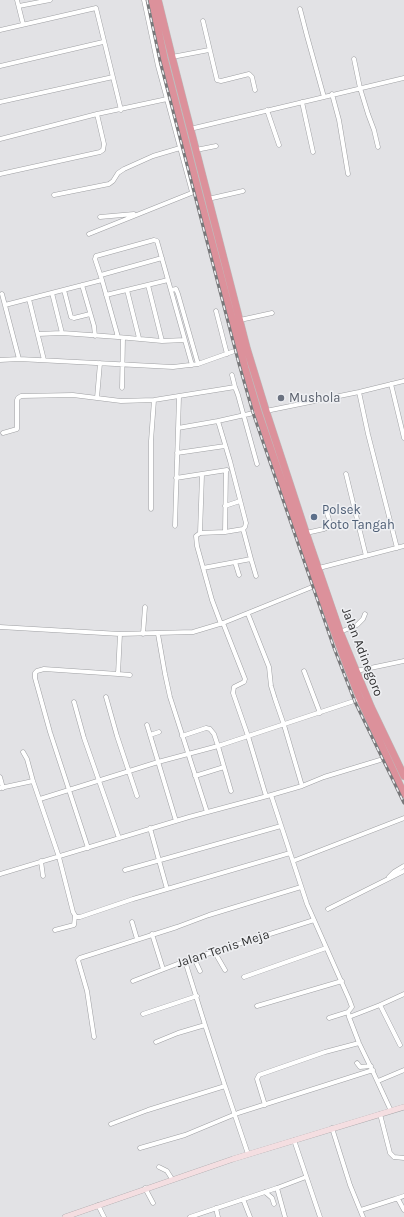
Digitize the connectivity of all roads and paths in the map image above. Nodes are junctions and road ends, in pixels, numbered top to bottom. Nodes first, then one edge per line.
1 (17, 0) edge
2 (50, 0) edge
3 (144, 0) edge
4 (152, 0) edge
5 (158, 0) edge
6 (19, 6) junction
7 (300, 9) dead end
8 (203, 20) dead end
9 (23, 24) junction
10 (0, 30) edge
11 (104, 42) junction
12 (209, 50) junction
13 (172, 57) junction
14 (354, 59) dead end
15 (0, 66) edge
16 (113, 77) junction
17 (404, 78) edge
18 (360, 88) junction
19 (255, 90) dead end
20 (332, 94) junction
21 (324, 97) junction
22 (167, 99) junction
23 (0, 102) edge
24 (302, 102) junction
25 (121, 110) junction
26 (267, 110) junction
27 (97, 114) junction
28 (190, 129) junction
29 (0, 139) edge
30 (279, 145) dead end
31 (216, 146) dead end
32 (180, 148) junction
33 (378, 148) dead end
34 (196, 150) junction
35 (313, 152) dead end
36 (0, 174) edge
37 (348, 174) dead end
38 (243, 190) dead end
39 (195, 191) junction
40 (54, 195) dead end
41 (208, 199) junction
42 (138, 214) junction
43 (100, 217) dead end
44 (89, 234) dead end
45 (218, 251) junction
46 (162, 258) junction
47 (220, 260) junction
48 (102, 278) junction
49 (168, 280) junction
50 (82, 285) junction
51 (148, 285) junction
52 (64, 290) junction
53 (127, 290) junction
54 (171, 290) junction
55 (52, 293) junction
56 (2, 294) dead end
57 (106, 295) junction
58 (29, 299) junction
59 (5, 305) junction
60 (216, 311) dead end
61 (272, 312) dead end
62 (90, 314) junction
63 (240, 320) junction
64 (62, 333) junction
65 (38, 334) junction
66 (95, 336) junction
67 (118, 337) junction
68 (123, 338) junction
69 (139, 338) junction
70 (185, 340) junction
71 (162, 341) junction
72 (240, 349) junction
73 (228, 354) junction
74 (19, 358) junction
75 (0, 360) edge
76 (44, 360) junction
77 (100, 363) junction
78 (198, 364) junction
79 (123, 365) junction
80 (192, 365) junction
81 (232, 375) dead end
82 (404, 381) edge
83 (391, 384) junction
84 (235, 387) junction
85 (122, 388) dead end
86 (359, 392) junction
87 (179, 396) junction
88 (97, 398) junction
89 (154, 400) junction
90 (262, 411) junction
91 (244, 416) junction
92 (218, 422) junction
93 (178, 428) junction
94 (3, 434) dead end
95 (404, 438) edge
96 (225, 446) junction
97 (177, 453) junction
98 (256, 464) dead end
99 (232, 469) junction
100 (226, 471) junction
101 (346, 474) dead end
102 (202, 475) junction
103 (176, 478) junction
104 (240, 502) junction
105 (225, 506) junction
106 (151, 509) dead end
107 (326, 509) dead end
108 (175, 526) dead end
109 (243, 529) junction
110 (225, 532) junction
111 (200, 533) junction
112 (306, 533) junction
113 (404, 546) edge
114 (397, 548) junction
115 (366, 556) junction
116 (251, 559) junction
117 (235, 562) junction
118 (204, 568) junction
119 (319, 568) junction
120 (239, 575) dead end
121 (256, 576) dead end
122 (317, 585) junction
123 (145, 607) dead end
124 (248, 614) junction
125 (365, 614) dead end
126 (222, 624) junction
127 (0, 627) edge
128 (340, 632) junction
129 (120, 634) junction
130 (143, 634) junction
131 (158, 634) junction
132 (404, 661) edge
133 (304, 671) dead end
134 (355, 671) junction
135 (118, 674) junction
136 (130, 675) dead end
137 (106, 697) dead end
138 (360, 699) junction
139 (74, 702) dead end
140 (320, 713) junction
141 (147, 725) dead end
142 (284, 725) junction
143 (159, 732) dead end
144 (150, 735) junction
145 (182, 736) junction
146 (248, 736) junction
147 (218, 746) junction
148 (388, 750) junction
149 (23, 752) dead end
150 (188, 754) junction
151 (380, 760) dead end
152 (158, 762) junction
153 (394, 763) junction
154 (224, 767) junction
155 (129, 771) junction
156 (403, 772) edge
157 (195, 776) junction
158 (0, 777) edge
159 (99, 780) junction
160 (33, 782) junction
161 (302, 786) junction
162 (2, 788) edge
163 (69, 790) junction
164 (231, 791) dead end
165 (404, 794) edge
166 (271, 795) junction
167 (137, 796) dead end
168 (266, 796) junction
169 (40, 799) junction
170 (207, 812) junction
171 (404, 818) edge
172 (176, 820) junction
173 (281, 826) junction
174 (150, 828) junction
175 (119, 838) junction
176 (88, 848) junction
177 (290, 853) junction
178 (59, 857) junction
179 (160, 860) junction
180 (41, 861) junction
181 (293, 861) junction
182 (404, 866) edge
183 (125, 870) dead end
184 (404, 871) edge
185 (0, 874) edge
186 (43, 876) dead end
187 (388, 878) junction
188 (301, 887) junction
189 (167, 889) junction
190 (328, 909) dead end
191 (75, 916) junction
192 (314, 920) junction
193 (132, 922) dead end
194 (55, 930) dead end
195 (152, 934) junction
196 (137, 939) junction
197 (326, 948) junction
198 (214, 951) junction
199 (194, 958) junction
200 (185, 961) junction
201 (163, 969) junction
202 (225, 970) dead end
203 (200, 971) dead end
204 (244, 977) dead end
205 (134, 981) dead end
206 (342, 981) junction
207 (404, 994) edge
208 (197, 996) junction
209 (380, 1005) junction
210 (257, 1006) dead end
211 (143, 1014) dead end
212 (349, 1014) junction
213 (329, 1018) dead end
214 (205, 1025) junction
215 (94, 1037) dead end
216 (156, 1042) dead end
217 (359, 1043) junction
218 (400, 1045) dead end
219 (357, 1063) dead end
220 (372, 1068) junction
221 (404, 1070) edge
222 (378, 1081) junction
223 (225, 1086) junction
224 (265, 1105) junction
225 (404, 1107) edge
226 (391, 1111) junction
227 (380, 1114) junction
228 (234, 1115) junction
229 (111, 1124) dead end
230 (332, 1128) junction
231 (294, 1140) junction
232 (140, 1148) dead end
233 (248, 1154) junction
234 (404, 1158) edge
235 (160, 1167) dead end
236 (306, 1177) junction
237 (172, 1179) junction
238 (145, 1188) junction
239 (277, 1188) junction
240 (265, 1192) junction
241 (404, 1196) edge
242 (243, 1199) junction
243 (395, 1199) junction
244 (153, 1203) dead end
245 (274, 1204) dead end
246 (98, 1205) junction
247 (216, 1208) junction
248 (360, 1210) junction
249 (404, 1210) edge
250 (65, 1217) edge
251 (104, 1217) edge
252 (190, 1217) edge
253 (218, 1217) edge
254 (250, 1217) edge
255 (285, 1217) edge
256 (320, 1217) edge
257 (363, 1217) edge

1 - 6 street
2 - 6 street
3 - 22 street
4 - 39 highway
5 - 13 highway
6 - 9 street
7 - 21 street
8 - 12 street
9 - 10 street
9 - 11 street
11 - 15 street
11 - 16 street
12 - 13 street
12 - 19 street
13 - 28 highway
14 - 18 street
16 - 23 street
16 - 25 street
17 - 18 street
18 - 20 street
18 - 33 street
20 - 21 street
20 - 37 street
21 - 24 street
22 - 25 street
22 - 32 street
24 - 26 street
24 - 35 street
25 - 27 street
26 - 28 street
26 - 30 street
27 - 29 street
27 - 36 street
28 - 34 highway
31 - 34 street
32 - 39 street
32 - 40 street
34 - 41 highway
38 - 41 street
39 - 42 street
39 - 45 highway
41 - 45 highway
42 - 43 street
42 - 44 street
45 - 47 highway
46 - 48 street
46 - 48 street
46 - 49 street
47 - 63 highway
47 - 72 highway
48 - 50 street
48 - 57 street
49 - 51 street
49 - 54 street
50 - 52 street
50 - 62 street
51 - 53 street
51 - 71 street
52 - 55 street
52 - 62 street
53 - 57 street
53 - 69 street
54 - 70 street
54 - 78 street
55 - 58 street
55 - 64 street
56 - 59 street
57 - 67 street
58 - 59 street
58 - 65 street
59 - 74 street
60 - 73 street
61 - 63 street
62 - 66 street
63 - 90 highway
64 - 65 street
64 - 66 street
65 - 76 street
66 - 67 street
67 - 68 street
68 - 69 street
68 - 79 street
69 - 71 street
70 - 71 street
70 - 80 street
72 - 73 street
72 - 90 highway
73 - 78 street
74 - 75 street
74 - 76 street
76 - 77 street
77 - 79 street
77 - 88 street
78 - 80 street
79 - 80 street
79 - 85 street
81 - 84 street
82 - 83 street
83 - 86 street
83 - 95 street
84 - 87 street
84 - 91 street
86 - 90 street
86 - 114 street
87 - 89 street
87 - 93 street
88 - 89 street
88 - 94 street
89 - 106 street
90 - 91 street
90 - 112 highway, Jalan Adinegoro
90 - 122 highway
91 - 92 street
91 - 98 street
92 - 93 street
92 - 96 street
93 - 97 street
96 - 97 street
96 - 99 street
97 - 103 street
99 - 100 street
99 - 104 street
100 - 102 street
100 - 105 street
101 - 115 street
102 - 103 street
102 - 111 street
103 - 108 street
104 - 105 street
104 - 109 street
105 - 110 street
107 - 112 street
109 - 110 street
109 - 116 street
110 - 111 street
111 - 118 street
112 - 119 highway, Jalan Adinegoro
113 - 114 street
114 - 115 street
115 - 119 street
116 - 117 street
116 - 121 street
117 - 118 street
117 - 120 street
118 - 126 street
119 - 128 highway, Jalan Adinegoro
122 - 124 street
122 - 138 highway
123 - 130 street
124 - 126 street
124 - 142 street
125 - 128 street
126 - 131 street
126 - 146 street
127 - 129 street
128 - 134 highway, Jalan Adinegoro
129 - 130 street
129 - 135 street
130 - 131 street
131 - 145 street
132 - 134 street
133 - 140 street
134 - 148 highway, Jalan Adinegoro
135 - 136 street
135 - 163 street
137 - 155 street
138 - 140 street
138 - 148 highway
139 - 159 street
140 - 142 street
141 - 144 street
142 - 146 street
142 - 161 street
143 - 144 street
144 - 152 street
145 - 147 street
145 - 150 street
146 - 147 street
146 - 168 street
147 - 150 street
147 - 154 street
148 - 153 highway
149 - 160 street
150 - 152 street
150 - 157 street
151 - 161 street
152 - 155 street
152 - 172 street
153 - 156 highway
153 - 165 highway
154 - 157 street
154 - 164 street
155 - 159 street
155 - 167 street
157 - 170 street
158 - 162 street
159 - 163 street
159 - 175 street
160 - 162 street
160 - 169 street
161 - 166 street
163 - 169 street
163 - 176 street
166 - 168 street
166 - 173 street
168 - 170 street
169 - 178 street
170 - 172 street
171 - 181 street
172 - 174 street
173 - 177 street
173 - 179 street
174 - 175 street
174 - 179 street
175 - 176 street
176 - 178 street
177 - 181 street
177 - 189 street
178 - 180 street
178 - 191 street
179 - 183 street
179 - 189 street
180 - 185 street
180 - 186 street
181 - 188 street
182 - 187 street
184 - 187 street
187 - 190 street
188 - 192 street
188 - 195 street
189 - 191 street
191 - 194 street
192 - 197 street
192 - 198 street, Jalan Tenis Meja
193 - 196 street
195 - 196 street
195 - 201 street
196 - 215 street
197 - 204 street
197 - 206 street
198 - 199 street, Jalan Tenis Meja
198 - 202 street
199 - 200 street, Jalan Tenis Meja
199 - 203 street
200 - 201 street, Jalan Tenis Meja
200 - 208 street
201 - 205 street, Jalan Tenis Meja
206 - 210 street
206 - 212 street
207 - 209 street
208 - 211 street
208 - 214 street
209 - 212 street
209 - 218 street
212 - 213 street
212 - 217 street
214 - 216 street
214 - 223 street
217 - 220 street
217 - 224 street
219 - 220 street
220 - 222 street
220 - 224 street
221 - 222 street
222 - 226 street
223 - 228 street
223 - 229 street
224 - 228 street
225 - 226 street
226 - 227 street
227 - 230 street
227 - 234 street
228 - 232 street
228 - 233 street
230 - 231 street
230 - 248 street
231 - 233 street
231 - 236 street
233 - 237 street
235 - 237 street
236 - 239 street
236 - 256 street
237 - 238 street
238 - 244 street
238 - 246 street
239 - 240 street
239 - 255 street
240 - 242 street
240 - 245 street
241 - 243 street
242 - 247 street
242 - 254 street
243 - 248 street
243 - 249 street
246 - 250 street
246 - 251 street
247 - 252 street
247 - 253 street
248 - 257 street

